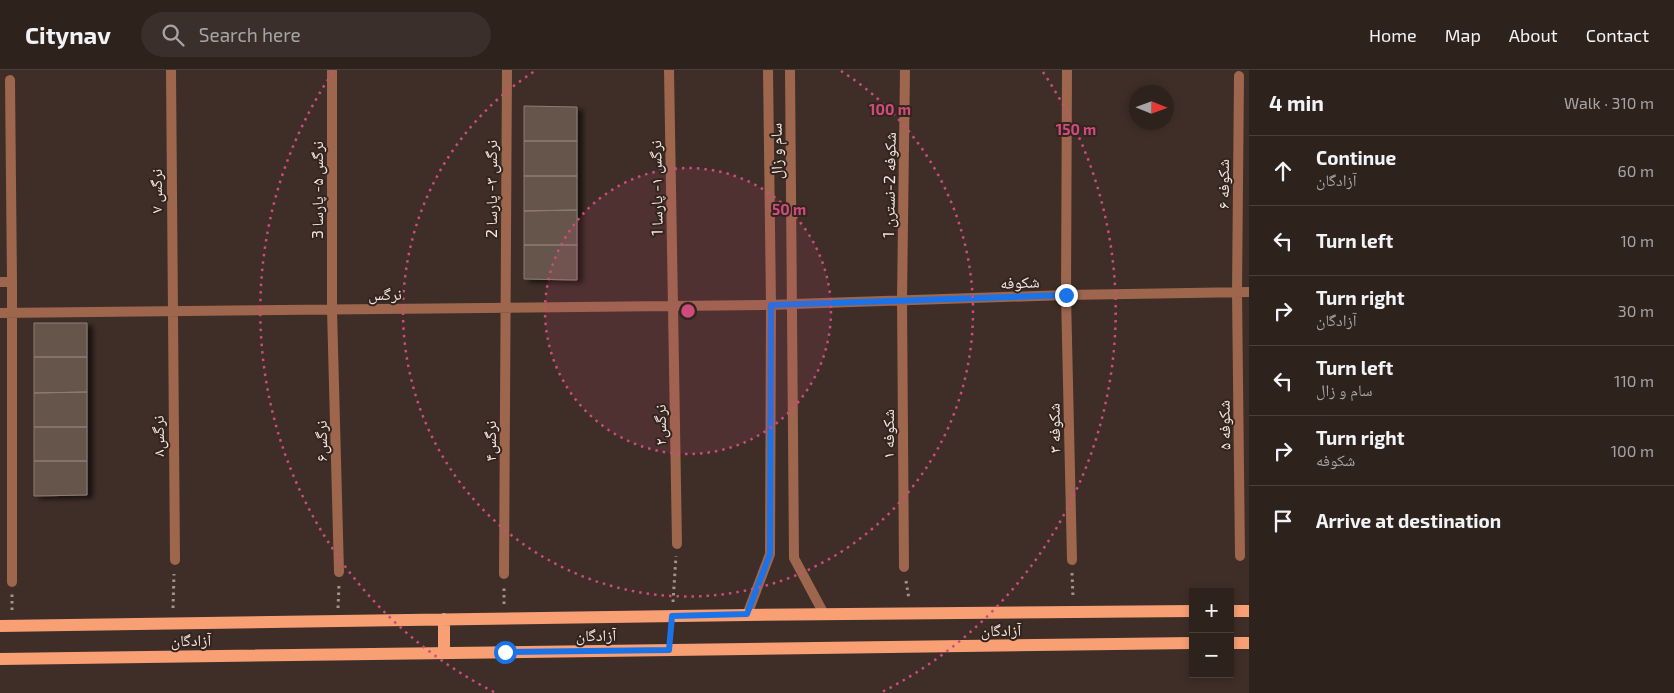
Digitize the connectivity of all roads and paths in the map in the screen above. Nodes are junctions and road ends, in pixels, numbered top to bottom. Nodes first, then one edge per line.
1 (171, 70) edge
2 (332, 70) edge
3 (506, 70) edge
4 (669, 70) edge
5 (768, 70) edge
6 (790, 70) edge
7 (905, 70) edge
8 (1067, 70) edge
9 (1239, 76) dead end
10 (10, 80) dead end
11 (0, 282) edge
12 (12, 282) junction
13 (1237, 292) junction
14 (1249, 292) edge
15 (1066, 295) junction
16 (902, 300) junction
17 (793, 304) junction
18 (771, 305) junction
19 (673, 306) junction
20 (506, 308) junction
21 (332, 310) junction
22 (172, 312) junction
23 (0, 313) edge
24 (12, 313) junction
25 (677, 544) joint
26 (1240, 556) dead end
27 (174, 560) joint
28 (1072, 560) dead end
29 (904, 567) dead end
30 (339, 572) joint
31 (504, 574) dead end
32 (12, 582) joint
33 (1189, 611) edge
34 (1234, 611) edge
35 (1249, 611) edge
36 (747, 614) junction
37 (824, 614) junction
38 (672, 616) junction
39 (444, 619) junction
40 (337, 621) junction
41 (172, 624) junction
42 (6, 626) edge
43 (1234, 643) edge
44 (1249, 643) edge
45 (1189, 644) edge
46 (444, 653) junction
47 (0, 659) edge

1 - 22 street, نرگس ۷
2 - 21 street, نرگس ۵- پارسا 3
3 - 20 street, نرگس ۳- پارسا 2
4 - 19 street, نرگس ۱- پارسا 1
5 - 18 street, سام و زال
6 - 17 street, سام و زال
7 - 16 street, شکوفه 2-نسترن 1
8 - 15 street, شکوفه ۳
9 - 13 street, شکوفه ۶
10 - 12 street
11 - 12 street
12 - 24 street
13 - 14 street, شکوفه
13 - 15 street, شکوفه
13 - 26 street, شکوفه ۵
15 - 16 street, شکوفه
15 - 28 street, شکوفه ۳
16 - 17 street, شکوفه
16 - 29 street, شکوفه ۱
17 - 18 street, شکوفه
17 - 37 street, سام و زال
18 - 19 street, نرگس
18 - 36 street, سام و زال
19 - 20 street, نرگس
19 - 25 street, نرگس۲
20 - 21 street, نرگس
20 - 31 street, نرگس۴
21 - 22 street, نرگس
21 - 30 street, نرگس۶
22 - 24 street, نرگس
22 - 27 street, نرگس۸
23 - 24 street, نرگس
24 - 32 street
25 - 38 path
27 - 41 path
30 - 40 path
32 - 42 path
33 - 37 main road, آزادگان
34 - 35 main road
36 - 37 main road, آزادگان
36 - 38 main road, آزادگان
38 - 39 main road, آزادگان
39 - 40 main road, آزادگان
39 - 46 main road
40 - 41 main road, آزادگان
41 - 42 main road, آزادگان
43 - 44 main road
45 - 46 main road, آزادگان
46 - 47 main road, آزادگان

